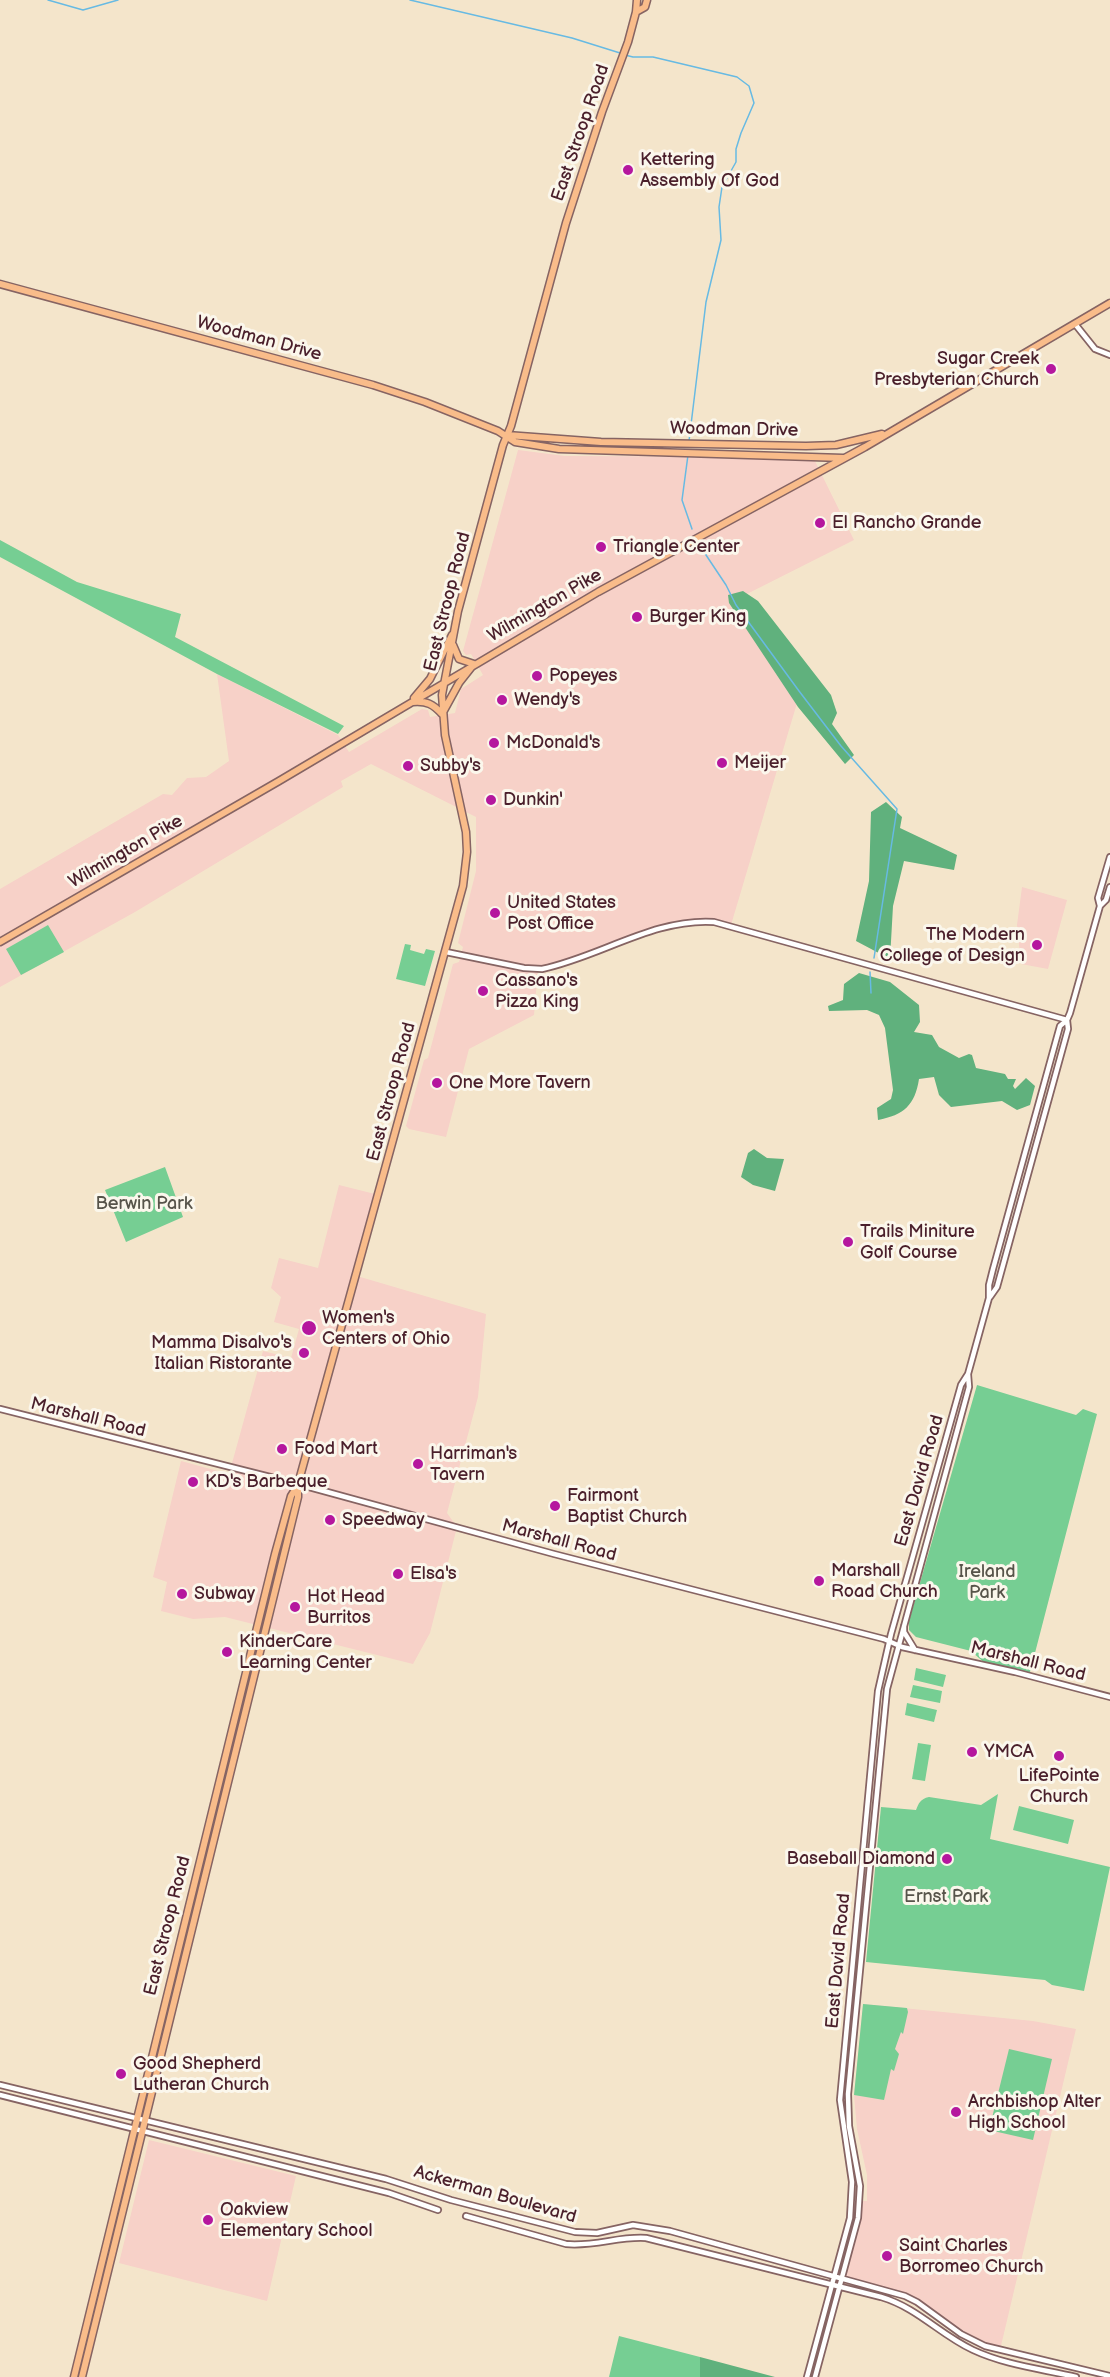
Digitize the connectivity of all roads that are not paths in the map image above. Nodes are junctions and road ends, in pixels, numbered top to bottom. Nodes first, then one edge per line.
1 (637, 0) edge
2 (647, 0) edge
3 (636, 12) junction
4 (0, 284) edge
5 (1110, 303) edge
6 (1075, 324) junction
7 (1108, 354) edge
8 (888, 433) junction
9 (507, 435) junction
10 (756, 446) junction
11 (822, 446) junction
12 (756, 455) junction
13 (821, 457) junction
14 (844, 458) junction
15 (453, 633) junction
16 (452, 644) junction
17 (474, 664) junction
18 (444, 682) junction
19 (410, 703) junction
20 (442, 714) junction
21 (1110, 858) edge
22 (1110, 887) edge
23 (1100, 906) junction
24 (0, 942) edge
25 (446, 952) junction
26 (1067, 1020) junction
27 (989, 1298) junction
28 (968, 1374) junction
29 (0, 1409) edge
30 (298, 1484) junction
31 (903, 1623) junction
32 (889, 1641) junction
33 (897, 1645) junction
34 (915, 1650) junction
35 (1110, 1696) edge
36 (862, 1850) junction
37 (871, 1850) junction
38 (0, 2085) edge
39 (0, 2095) edge
40 (137, 2120) junction
41 (146, 2122) junction
42 (135, 2128) junction
43 (143, 2131) junction
44 (254, 2147) junction
45 (251, 2158) junction
46 (298, 2158) junction
47 (295, 2169) junction
48 (438, 2210) dead end
49 (466, 2216) dead end
50 (834, 2276) junction
51 (843, 2278) junction
52 (831, 2286) junction
53 (840, 2287) junction
54 (1110, 2376) edge
55 (74, 2377) edge
56 (82, 2377) edge
57 (807, 2377) edge
58 (815, 2377) edge
59 (1076, 2377) edge

1 - 3 main road, East Stroop Road
2 - 3 main road, East Stroop Road
3 - 9 main road, East Stroop Road
4 - 9 main road, Woodman Drive
5 - 6 main road, Wilmington Pike
6 - 7 street
6 - 8 main road, Wilmington Pike
8 - 11 main road, Woodman Drive
8 - 14 main road, Wilmington Pike
9 - 10 main road, Woodman Drive
9 - 12 main road, Woodman Drive
9 - 15 main road, East Stroop Road
10 - 11 main road, Woodman Drive
10 - 12 main road
11 - 13 main road
12 - 13 main road, Woodman Drive
13 - 14 main road, Woodman Drive
14 - 17 main road, Wilmington Pike
15 - 16 main road, East Stroop Road
15 - 19 main road
16 - 17 main road
16 - 18 main road, East Stroop Road
17 - 18 main road, Wilmington Pike
17 - 20 main road
18 - 19 main road, Wilmington Pike
18 - 20 main road, East Stroop Road
19 - 20 main road
19 - 24 main road, Wilmington Pike
20 - 25 main road, East Stroop Road
21 - 23 street, East David Road
22 - 23 street, East David Road
23 - 26 street, East David Road
25 - 26 street
25 - 30 main road, East Stroop Road
26 - 27 street, East David Road
26 - 27 street, East David Road
27 - 28 street, East David Road
28 - 31 street, East David Road
28 - 32 street, East David Road
29 - 30 street, Marshall Road
30 - 32 street, Marshall Road
30 - 40 main road, East Stroop Road
30 - 41 main road, East Stroop Road
31 - 33 street, East David Road
31 - 34 street
32 - 33 street, Marshall Road
32 - 36 street, East David Road
33 - 34 street, Marshall Road
33 - 37 street, East David Road
34 - 35 street, Marshall Road
36 - 37 street
36 - 50 street, East David Road
37 - 51 street, East David Road
38 - 40 street, Ackerman Boulevard
39 - 42 street, Ackerman Boulevard
40 - 41 street, Ackerman Boulevard
40 - 42 main road, East Stroop Road
41 - 43 main road, East Stroop Road
41 - 44 street, Ackerman Boulevard
42 - 43 street, Ackerman Boulevard
42 - 55 main road, East Stroop Road
43 - 45 street, Ackerman Boulevard
43 - 56 main road, East Stroop Road
44 - 45 street
44 - 46 street, Ackerman Boulevard
45 - 47 street, Ackerman Boulevard
46 - 47 street
46 - 50 street, Ackerman Boulevard
47 - 48 street, Ackerman Boulevard
49 - 52 street, Ackerman Boulevard
50 - 51 street, Ackerman Boulevard
50 - 52 street, East David Road
51 - 53 street, East David Road
51 - 54 street, Ackerman Boulevard
52 - 53 street, Ackerman Boulevard
52 - 57 street, East David Road
53 - 58 street, East David Road
53 - 59 street, Ackerman Boulevard

